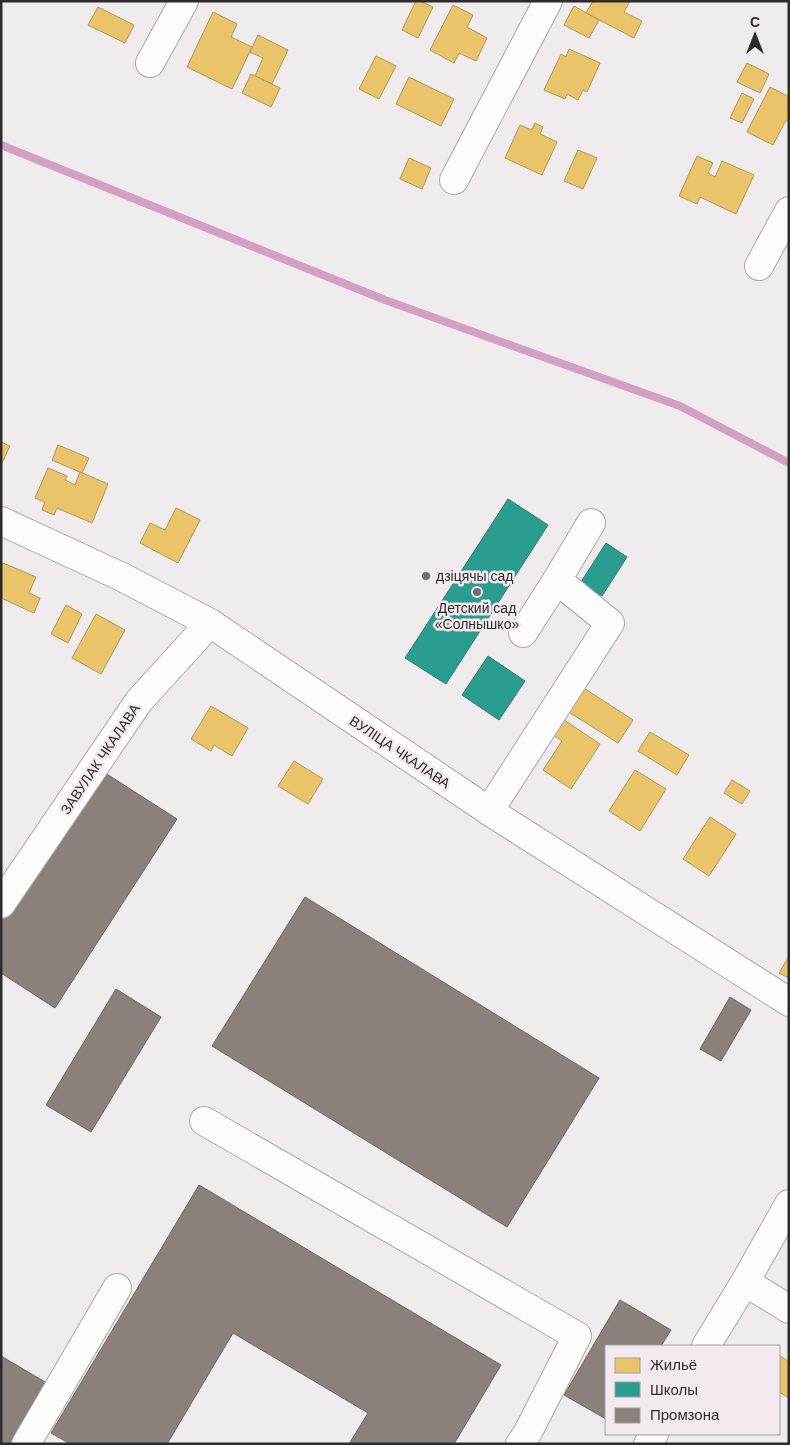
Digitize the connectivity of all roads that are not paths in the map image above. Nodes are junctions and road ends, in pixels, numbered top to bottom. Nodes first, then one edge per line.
1 (184, 1) edge
2 (548, 1) edge
3 (150, 63) dead end
4 (454, 180) dead end
5 (789, 211) edge
6 (759, 266) dead end
7 (1, 521) edge
8 (591, 523) dead end
9 (557, 580) junction
10 (210, 623) junction
11 (523, 634) dead end
12 (489, 811) junction
13 (1, 904) edge
14 (789, 1002) edge
15 (204, 1121) dead end
16 (789, 1204) edge
17 (745, 1282) junction
18 (117, 1288) dead end
19 (789, 1309) edge
20 (707, 1345) edge
21 (26, 1444) edge
22 (520, 1444) edge

1 - 3 street
2 - 4 street
5 - 6 street
7 - 10 street, ВУЛІЦА ЧКАЛАВА
8 - 9 street
9 - 11 street
9 - 12 street
10 - 12 street, ВУЛІЦА ЧКАЛАВА
10 - 13 street, ЗАВУЛАК ЧКАЛАВА
12 - 14 street, ВУЛІЦА ЧКАЛАВА
15 - 22 street
16 - 17 street
17 - 19 street
17 - 20 street
18 - 21 street

